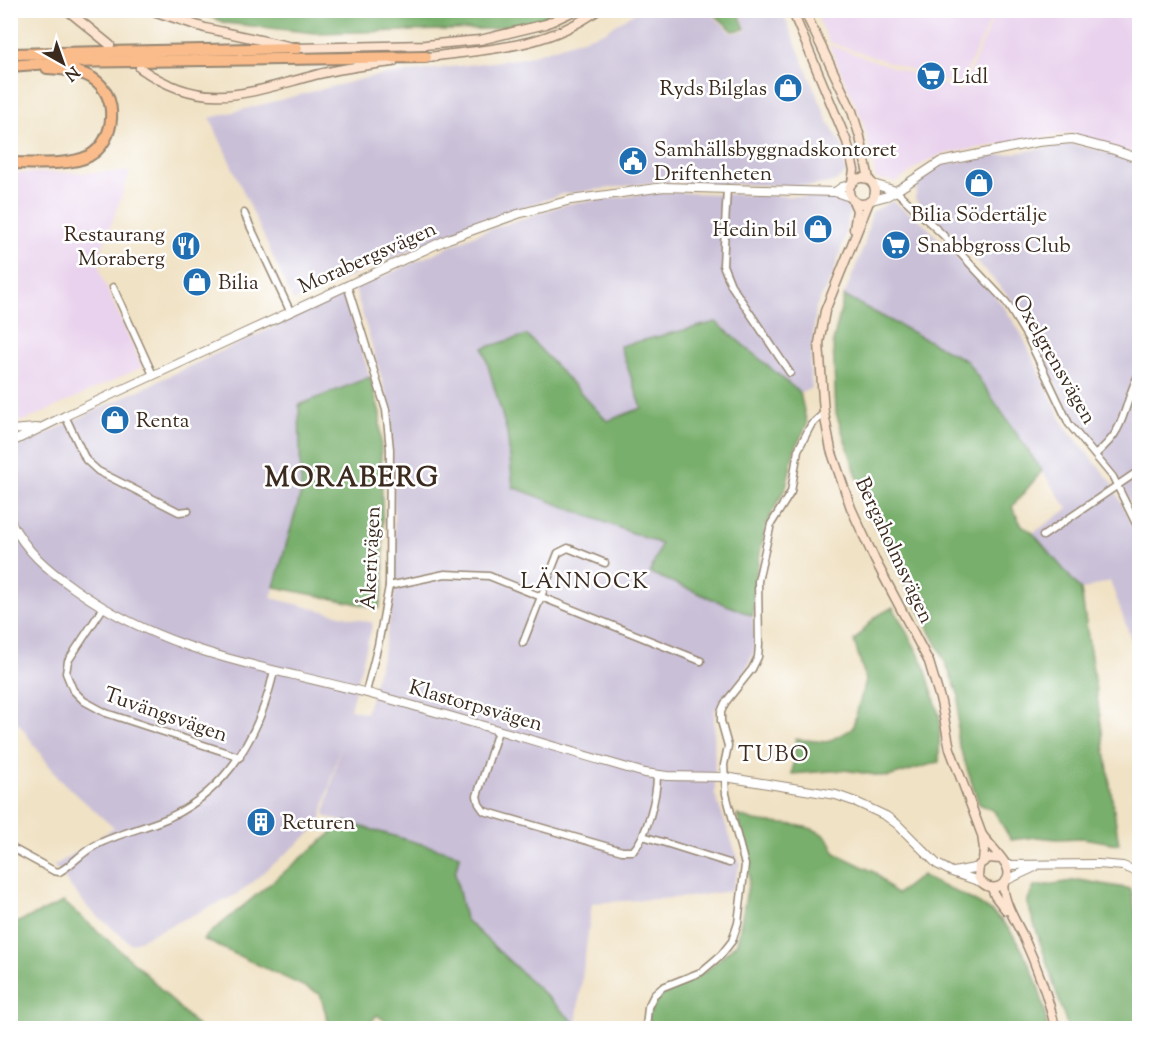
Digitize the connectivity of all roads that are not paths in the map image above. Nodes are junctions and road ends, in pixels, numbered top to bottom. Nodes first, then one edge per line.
1 (67, 10) edge
2 (150, 10) edge
3 (576, 10) edge
4 (598, 10) edge
5 (792, 10) edge
6 (804, 10) edge
7 (110, 45) dead end
8 (297, 48) junction
9 (10, 54) edge
10 (426, 57) junction
11 (10, 68) edge
12 (140, 68) dead end
13 (1140, 159) edge
14 (10, 163) edge
15 (871, 181) junction
16 (850, 183) junction
17 (727, 188) junction
18 (896, 191) junction
19 (835, 192) junction
20 (851, 199) junction
21 (871, 201) junction
22 (244, 213) dead end
23 (852, 241) junction
24 (347, 285) junction
25 (113, 287) dead end
26 (290, 311) junction
27 (1140, 372) edge
28 (790, 373) dead end
29 (153, 375) junction
30 (824, 413) junction
31 (65, 416) junction
32 (41, 427) junction
33 (10, 430) edge
34 (10, 443) edge
35 (1095, 455) junction
36 (1140, 470) edge
37 (1117, 485) junction
38 (188, 511) dead end
39 (10, 520) edge
40 (1140, 532) edge
41 (1043, 536) dead end
42 (605, 562) dead end
43 (389, 586) junction
44 (541, 596) junction
45 (103, 608) junction
46 (523, 643) dead end
47 (701, 661) dead end
48 (274, 672) junction
49 (366, 692) junction
50 (498, 731) junction
51 (240, 757) junction
52 (657, 775) junction
53 (724, 777) junction
54 (982, 835) junction
55 (643, 836) junction
56 (10, 847) edge
57 (1004, 862) junction
58 (729, 863) dead end
59 (981, 864) junction
60 (1042, 864) junction
61 (952, 872) junction
62 (1140, 873) edge
63 (981, 882) junction
64 (1005, 882) junction
65 (992, 888) junction
66 (1013, 917) junction
67 (646, 1029) edge
68 (1055, 1029) edge

1 - 7 main road
2 - 8 main road
3 - 8 main road
4 - 10 main road
5 - 16 main road
6 - 15 main road
8 - 9 highway
10 - 11 highway
10 - 12 main road
11 - 14 highway
13 - 18 street
15 - 16 main road
15 - 18 street
15 - 21 main road
16 - 19 street, Morabergsvägen
16 - 20 main road
17 - 19 street, Morabergsvägen
17 - 24 street, Morabergsvägen
17 - 28 street
18 - 21 street
18 - 35 street, Oxelgrensvägen
19 - 20 street, Morabergsvägen
20 - 21 main road
20 - 23 main road, Bergaholmsvägen
21 - 23 main road, Bergaholmsvägen
22 - 26 street
23 - 30 main road, Bergaholmsvägen
24 - 26 street, Morabergsvägen
24 - 43 street, Åkerivägen
25 - 29 street
26 - 29 street, Morabergsvägen
27 - 35 street
29 - 31 street, Morabergsvägen
30 - 53 street
30 - 54 main road, Bergaholmsvägen
31 - 32 street, Morabergsvägen
31 - 38 street
32 - 33 street, Morabergsvägen
32 - 34 street, Morabergsvägen
35 - 37 street, Oxelgrensvägen
36 - 37 street
37 - 40 street, Oxelgrensvägen
37 - 41 street
39 - 45 street, Klastorpsvägen
42 - 44 street
43 - 44 street
43 - 49 street, Åkerivägen
44 - 46 street
44 - 47 street
45 - 48 street, Klastorpsvägen
45 - 51 street, Tuvängsvägen
48 - 49 street, Klastorpsvägen
48 - 51 street
49 - 50 street, Klastorpsvägen
50 - 52 street, Klastorpsvägen
50 - 55 street
51 - 56 street
52 - 53 street, Klastorpsvägen
52 - 55 street
53 - 61 street, Klastorpsvägen
53 - 67 street
54 - 57 main road, Bergaholmsvägen
54 - 59 main road, Bergaholmsvägen
55 - 58 street
57 - 59 main road
57 - 60 street
57 - 64 main road
59 - 61 street
59 - 63 main road, Bergaholmsvägen
60 - 62 street
60 - 64 street
61 - 63 street, Klastorpsvägen
63 - 65 main road
64 - 65 main road
64 - 66 main road
65 - 66 main road
66 - 68 main road

